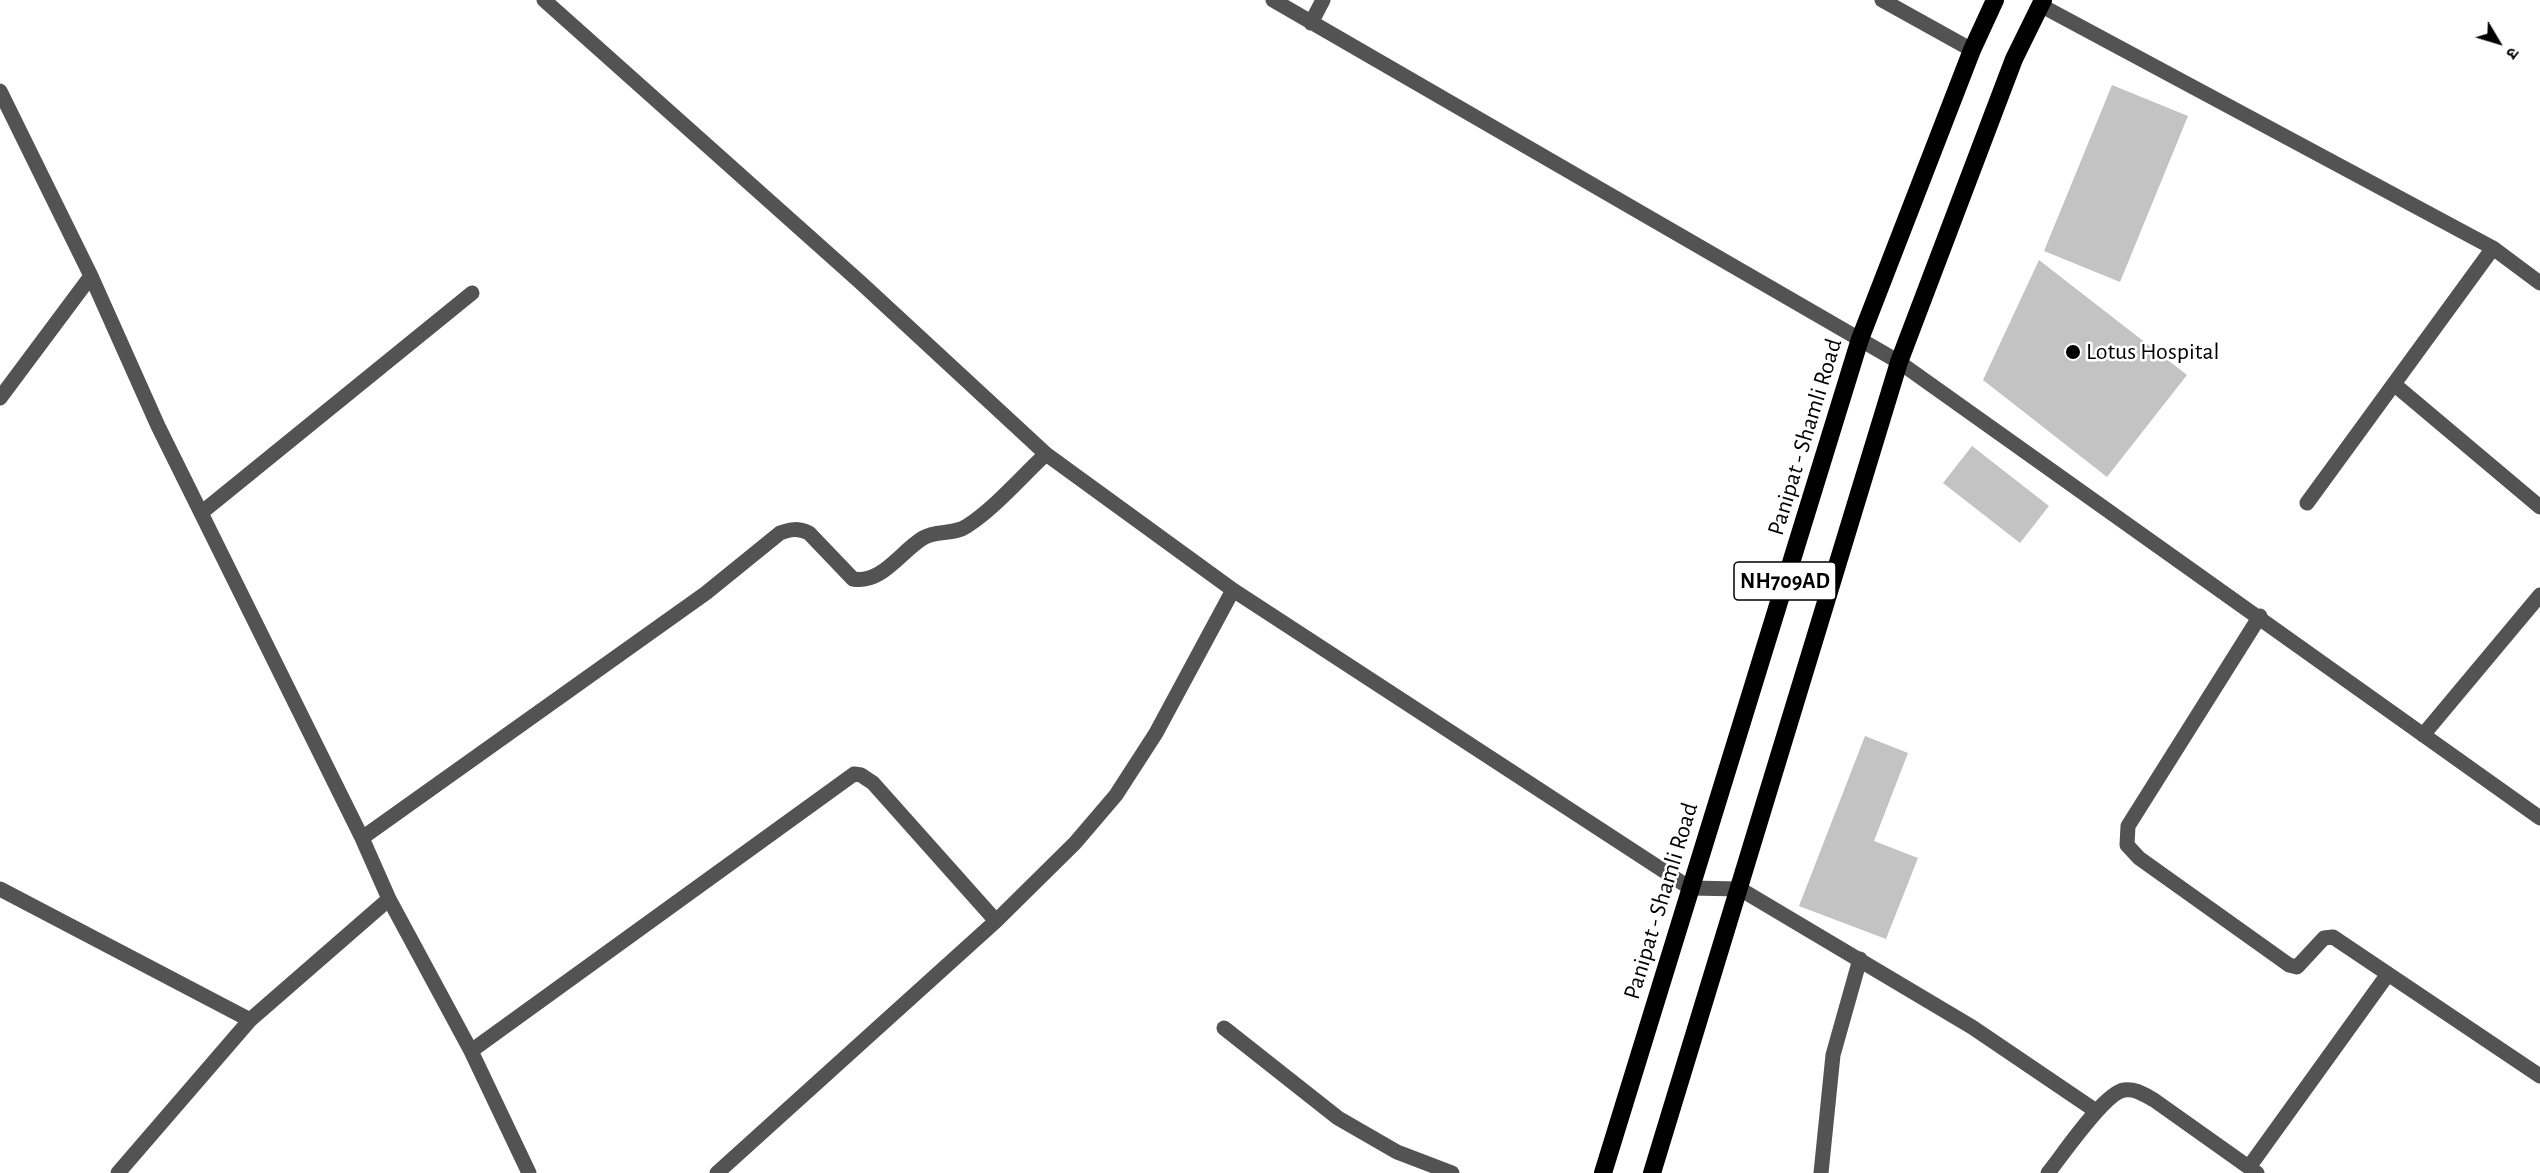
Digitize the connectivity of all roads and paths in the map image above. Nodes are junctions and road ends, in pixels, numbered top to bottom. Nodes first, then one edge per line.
1 (544, 0) edge
2 (1273, 0) edge
3 (1323, 0) edge
4 (1882, 0) edge
5 (1995, 0) edge
6 (2042, 3) edge
7 (1311, 23) junction
8 (1972, 50) junction
9 (0, 91) edge
10 (2493, 248) junction
11 (92, 276) junction
12 (2540, 283) edge
13 (472, 293) dead end
14 (1860, 339) junction
15 (1899, 362) junction
16 (2395, 385) junction
17 (0, 398) edge
18 (1046, 454) junction
19 (2307, 502) dead end
20 (2540, 507) edge
21 (201, 513) junction
22 (1233, 590) junction
23 (2540, 595) edge
24 (2260, 616) junction
25 (2423, 735) junction
26 (2540, 818) edge
27 (362, 838) junction
28 (1690, 888) junction
29 (0, 889) edge
30 (1740, 889) junction
31 (389, 899) junction
32 (996, 921) junction
33 (1860, 959) junction
34 (2388, 974) junction
35 (250, 1020) junction
36 (1224, 1028) dead end
37 (471, 1051) junction
38 (2540, 1076) edge
39 (2096, 1111) junction
40 (2253, 1170) edge
41 (118, 1173) edge
42 (529, 1173) edge
43 (717, 1173) edge
44 (1452, 1173) edge
45 (1603, 1173) edge
46 (1652, 1173) edge
47 (1821, 1173) edge
48 (2049, 1173) edge

1 - 18 street
2 - 7 street
3 - 7 street
4 - 8 street
5 - 8 highway, Panipat - Shamli Road / NH709AD
6 - 10 street
6 - 15 highway, NH709AD
7 - 14 street
8 - 14 highway, Panipat - Shamli Road / NH709AD
9 - 11 street
10 - 12 street
10 - 16 street
11 - 17 street
11 - 21 street
13 - 21 street
14 - 15 street
14 - 28 highway, Panipat - Shamli Road / NH709AD
15 - 24 street
15 - 30 highway, NH709AD
16 - 19 street
16 - 20 street
18 - 22 street
18 - 27 street
21 - 27 street
22 - 28 street
22 - 32 street
23 - 25 street
24 - 25 street
24 - 34 street
25 - 26 street
27 - 31 street
28 - 30 street
28 - 45 highway, Panipat - Shamli Road / NH709AD
29 - 35 street
30 - 33 street
30 - 46 highway, NH709AD
31 - 35 street
31 - 37 street
32 - 37 street
32 - 43 street
33 - 39 street
33 - 47 street
34 - 38 street
34 - 40 street
35 - 41 street
36 - 44 street
37 - 42 street
39 - 40 street
39 - 48 street

